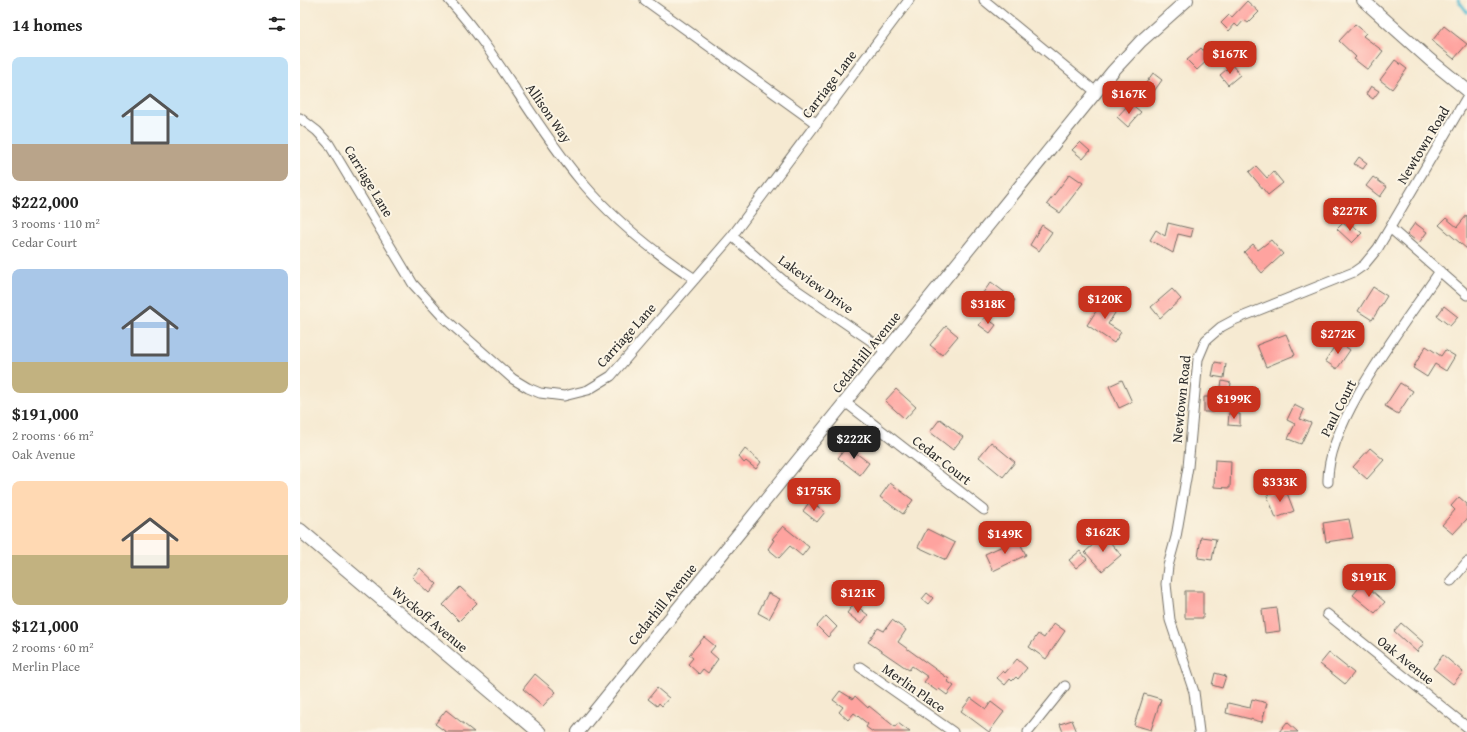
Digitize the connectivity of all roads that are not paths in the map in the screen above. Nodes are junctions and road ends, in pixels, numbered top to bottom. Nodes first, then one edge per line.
1 (448, 0) edge
2 (644, 0) edge
3 (909, 0) edge
4 (984, 0) edge
5 (1187, 0) edge
6 (1363, 0) edge
7 (1467, 90) edge
8 (1096, 92) junction
9 (1467, 97) edge
10 (300, 118) edge
11 (817, 124) junction
12 (1390, 228) junction
13 (732, 236) junction
14 (1440, 271) junction
15 (695, 279) junction
16 (1467, 294) edge
17 (886, 351) junction
18 (845, 402) junction
19 (1328, 482) dead end
20 (984, 510) dead end
21 (300, 530) edge
22 (1467, 562) edge
23 (1451, 581) dead end
24 (1327, 614) dead end
25 (860, 667) dead end
26 (1065, 686) dead end
27 (1467, 727) edge
28 (539, 732) edge
29 (578, 732) edge
30 (953, 732) edge
31 (1028, 732) edge
32 (1199, 732) edge

1 - 15 street, Allison Way
2 - 11 street
3 - 11 street, Carriage Lane
4 - 8 street
5 - 8 street, Cedarhill Avenue
6 - 7 street
8 - 17 street, Cedarhill Avenue
9 - 12 street, Newtown Road
10 - 15 street, Carriage Lane
11 - 13 street, Carriage Lane
12 - 14 street
12 - 32 street, Newtown Road
13 - 15 street, Carriage Lane
13 - 17 street, Lakeview Drive
14 - 16 street
14 - 19 street, Paul Court
17 - 18 street, Cedarhill Avenue
18 - 20 street, Cedar Court
18 - 29 street, Cedarhill Avenue
21 - 28 main road, Wyckoff Avenue
22 - 23 street
24 - 27 street, Oak Avenue
25 - 30 street, Merlin Place
26 - 31 street

